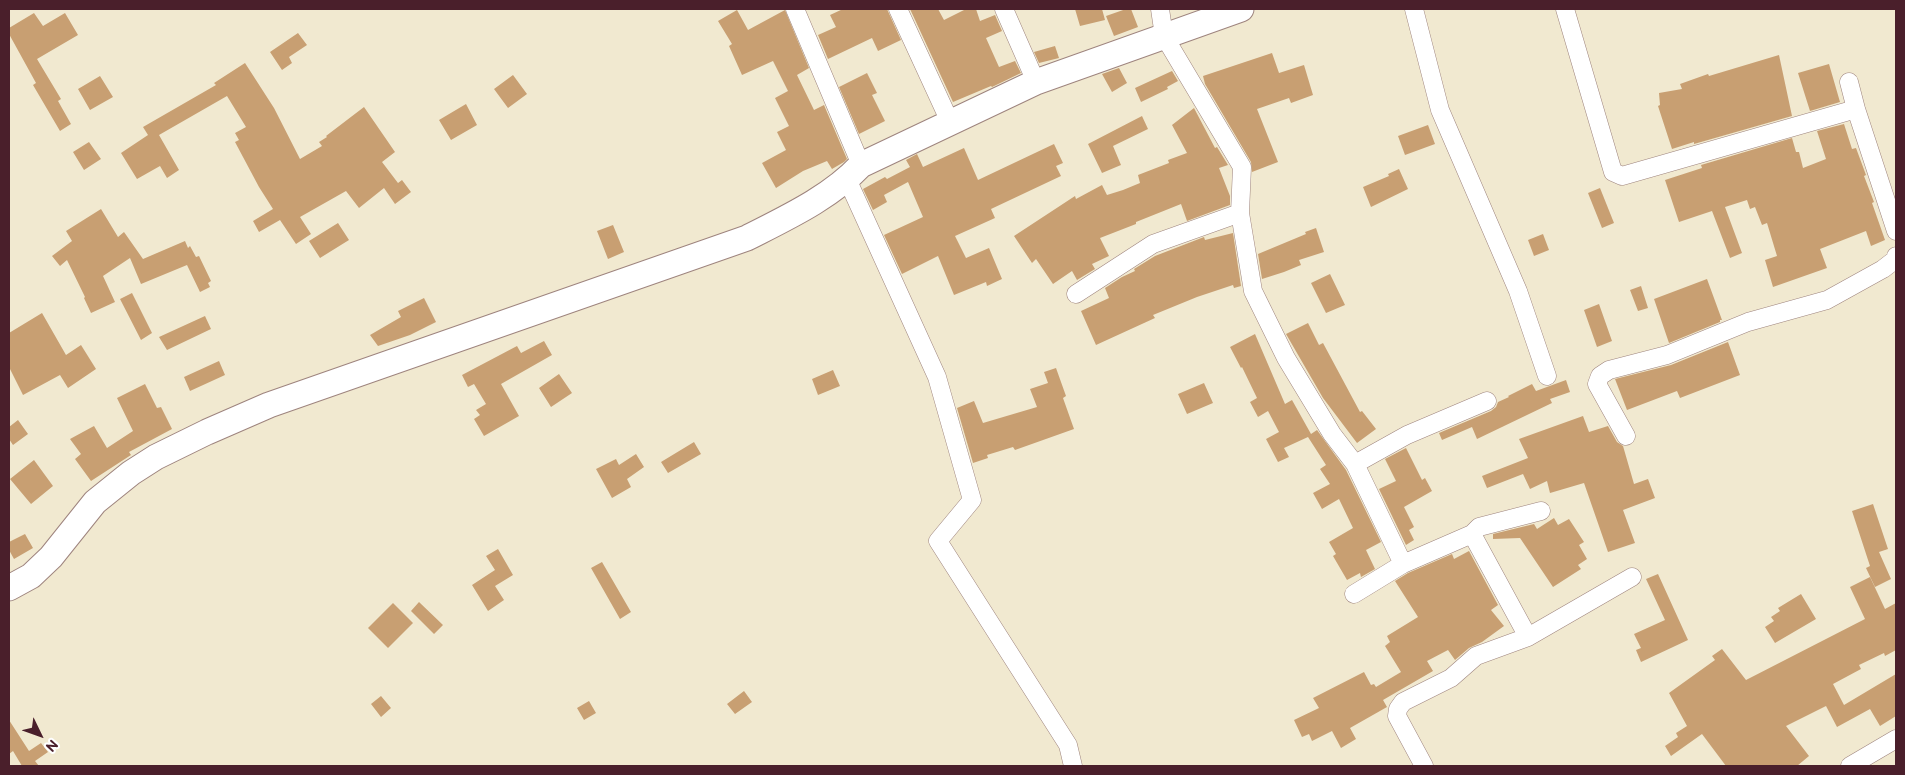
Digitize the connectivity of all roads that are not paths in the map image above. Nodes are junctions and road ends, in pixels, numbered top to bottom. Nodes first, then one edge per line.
1 (795, 9) edge
2 (898, 9) edge
3 (1004, 9) edge
4 (1160, 9) edge
5 (1241, 9) edge
6 (1414, 9) edge
7 (1565, 9) edge
8 (1164, 36) junction
9 (1036, 82) junction
10 (1849, 82) dead end
11 (1856, 109) junction
12 (950, 122) junction
13 (854, 172) junction
14 (1240, 213) junction
15 (1896, 231) edge
16 (1896, 256) edge
17 (1076, 294) dead end
18 (1547, 376) dead end
19 (1487, 401) dead end
20 (1626, 436) dead end
21 (1355, 464) junction
22 (1541, 511) dead end
23 (1472, 534) junction
24 (1403, 564) junction
25 (1632, 577) dead end
26 (9, 588) edge
27 (1354, 594) dead end
28 (1528, 637) junction
29 (1896, 739) edge
30 (1073, 766) edge
31 (1424, 766) edge
32 (1850, 766) edge

1 - 13 street
2 - 12 street
3 - 9 street
4 - 8 street
5 - 8 street
6 - 18 street
7 - 11 street
8 - 9 street
8 - 14 street
9 - 12 street
10 - 11 street
11 - 15 street
12 - 13 street
13 - 26 street
13 - 30 street
14 - 17 street
14 - 21 street
16 - 20 street
19 - 21 street
21 - 24 street
22 - 23 street
23 - 24 street
23 - 28 street
24 - 27 street
25 - 28 street
28 - 31 street
29 - 32 street

